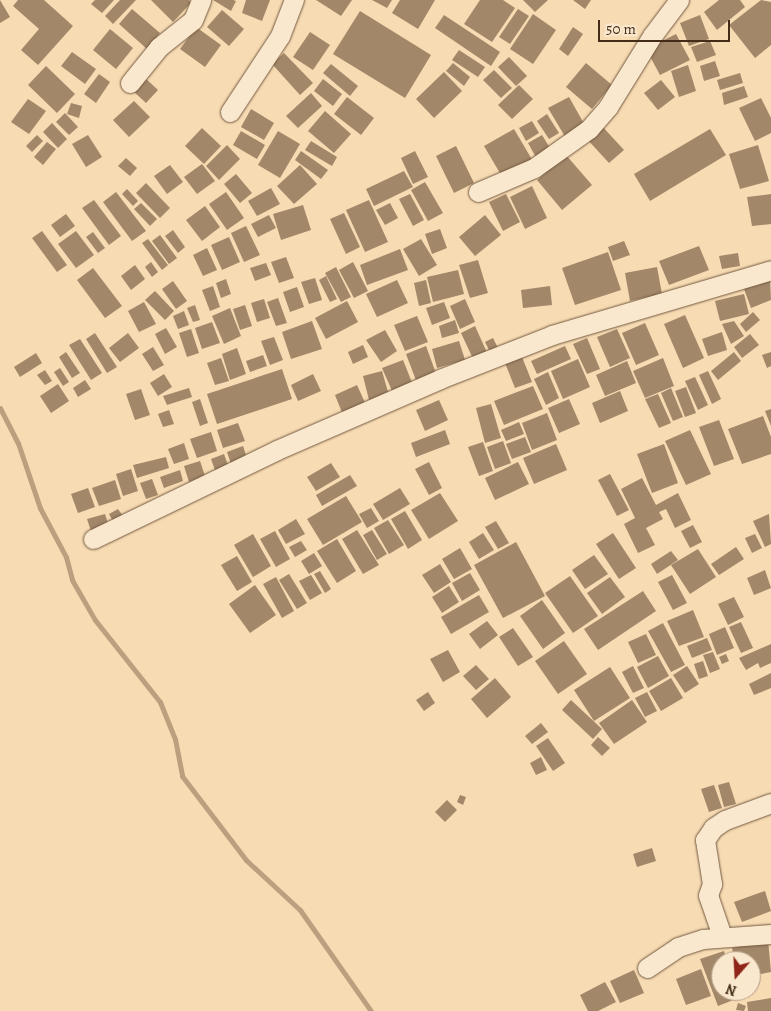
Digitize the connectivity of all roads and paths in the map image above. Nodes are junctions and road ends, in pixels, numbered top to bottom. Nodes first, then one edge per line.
1 (202, 0) edge
2 (294, 0) edge
3 (679, 0) edge
4 (130, 83) dead end
5 (230, 112) dead end
6 (478, 192) dead end
7 (771, 270) edge
8 (93, 539) dead end
9 (771, 803) edge
10 (771, 934) edge
11 (722, 936) junction
12 (647, 968) dead end

1 - 4 street
2 - 5 street
3 - 6 street
7 - 8 street
9 - 11 street
10 - 11 street
11 - 12 street

